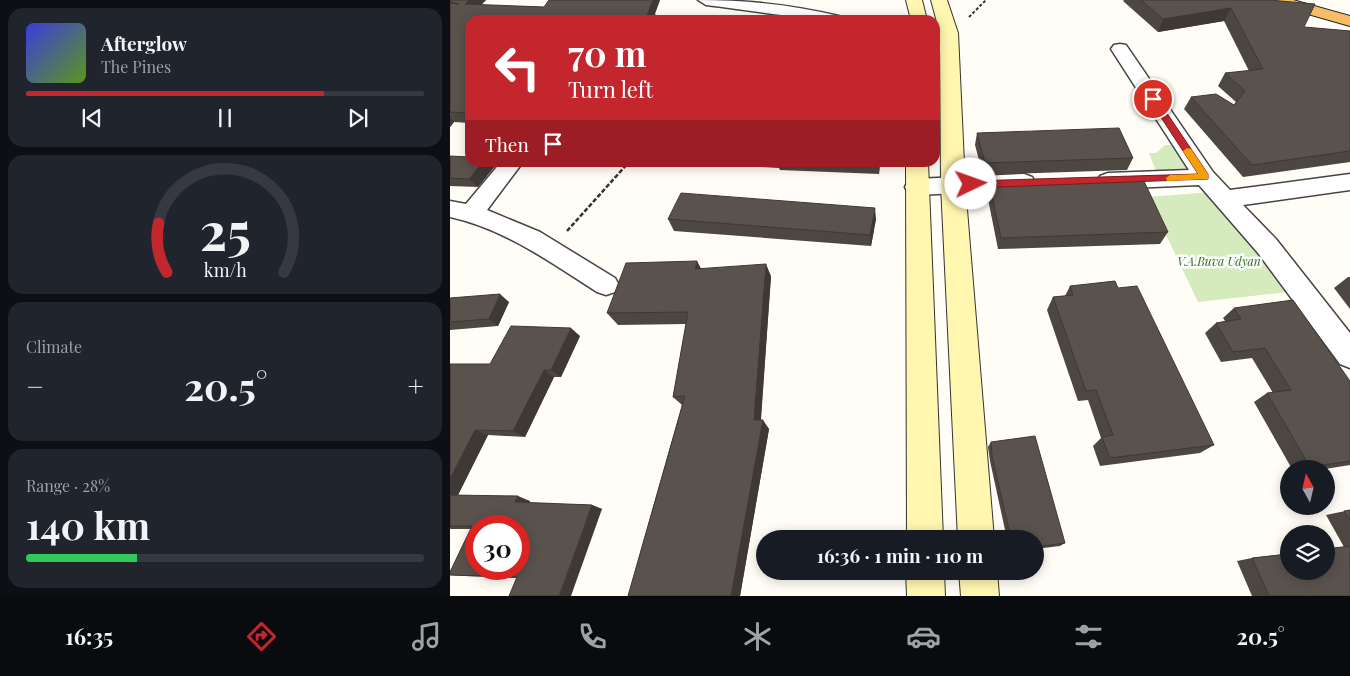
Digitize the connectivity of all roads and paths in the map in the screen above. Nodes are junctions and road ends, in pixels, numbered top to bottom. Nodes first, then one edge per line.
1 (706, 0) edge
2 (914, 0) edge
3 (939, 0) edge
4 (1275, 0) edge
5 (1315, 0) edge
6 (1350, 10) edge
7 (814, 15) edge
8 (918, 15) edge
9 (1350, 22) edge
10 (942, 48) edge
11 (1120, 49) dead end
12 (508, 167) edge
13 (625, 167) edge
14 (917, 175) edge
15 (1204, 177) junction
16 (1044, 182) edge
17 (1091, 182) edge
18 (1350, 182) edge
19 (953, 185) junction
20 (1226, 199) junction
21 (461, 212) edge
22 (550, 250) junction
23 (606, 284) dead end
24 (919, 294) junction
25 (960, 298) junction
26 (1350, 354) edge
27 (925, 530) edge
28 (975, 530) edge
29 (925, 580) edge
30 (979, 580) edge
31 (926, 596) edge
32 (980, 596) edge

1 - 7 street
2 - 8 main road
3 - 10 main road
4 - 9 highway
5 - 6 highway
10 - 19 main road
11 - 15 street
12 - 21 street
13 - 22 path
14 - 19 street
14 - 24 main road
15 - 17 street
15 - 20 street
16 - 19 street
18 - 20 street
19 - 25 main road
20 - 26 street
21 - 22 street
22 - 23 street
24 - 25 main road
24 - 27 main road
25 - 28 main road
29 - 31 main road
30 - 32 main road

